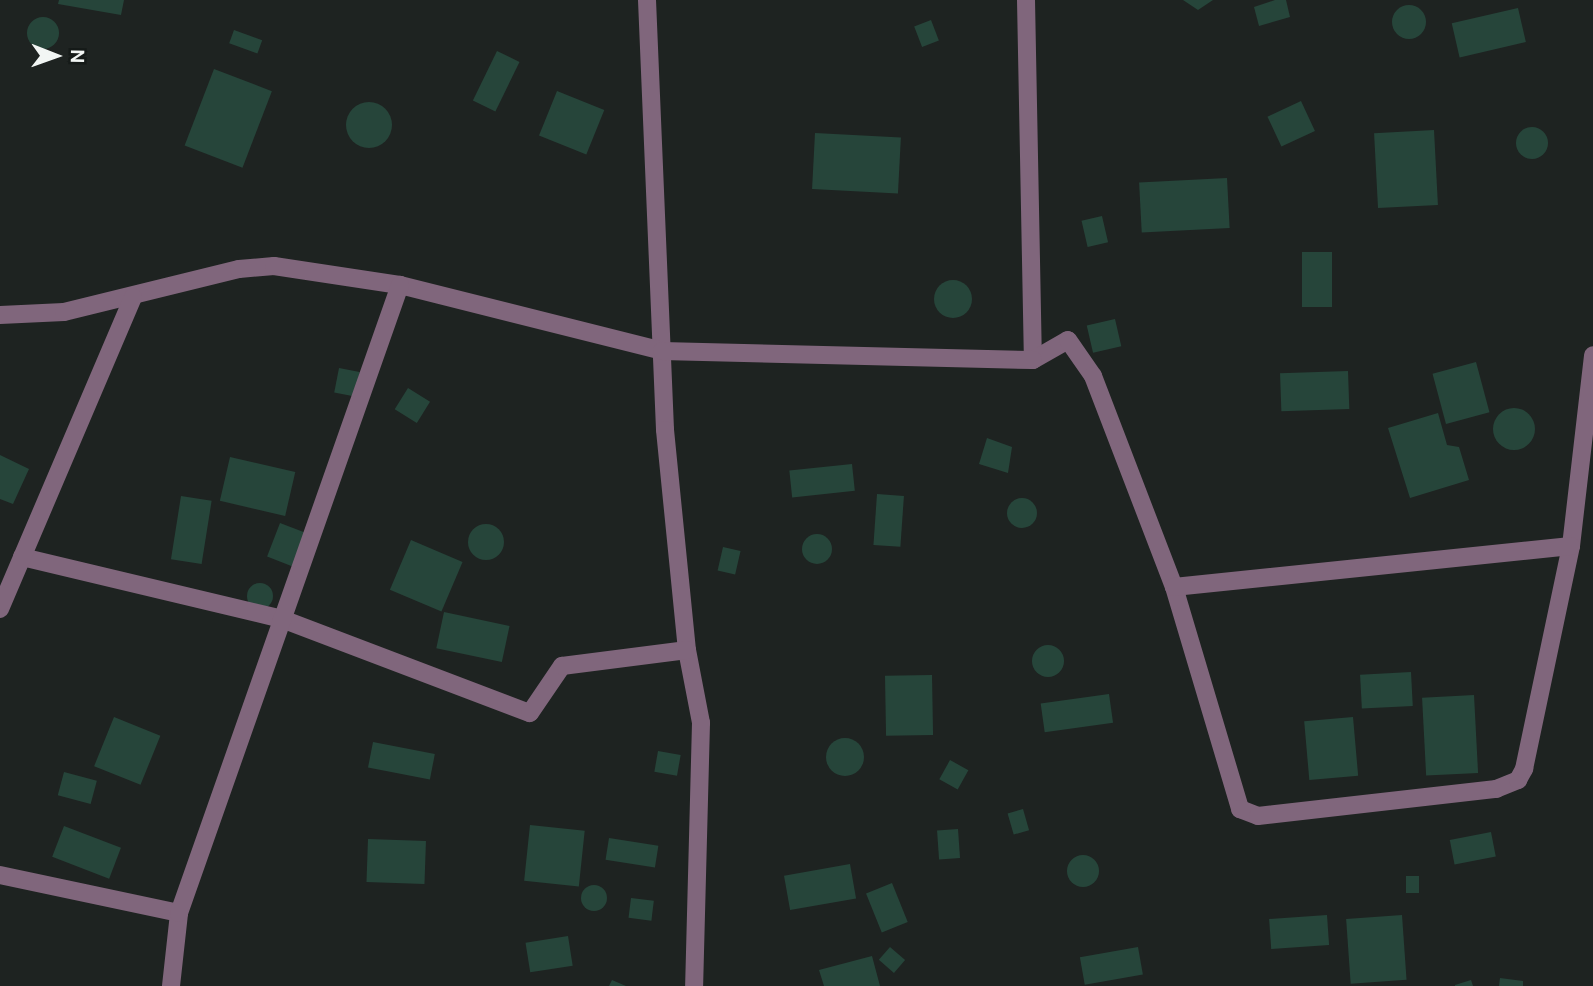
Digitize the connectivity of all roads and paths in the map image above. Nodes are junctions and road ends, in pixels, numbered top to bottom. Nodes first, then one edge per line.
1 (647, 0) edge
2 (1026, 0) edge
3 (400, 285) junction
4 (133, 297) junction
5 (0, 315) edge
6 (662, 352) junction
7 (1593, 355) edge
8 (1033, 360) junction
9 (1571, 546) junction
10 (22, 557) junction
11 (1174, 587) junction
12 (0, 610) edge
13 (282, 619) junction
14 (687, 650) junction
15 (0, 875) edge
16 (179, 913) junction
17 (171, 986) edge
18 (694, 986) edge

1 - 6 street
2 - 8 street
3 - 4 street
3 - 6 street
3 - 13 street
4 - 5 street
4 - 10 street
6 - 8 street
6 - 14 street
7 - 9 street
8 - 11 street
9 - 11 street
9 - 11 street
10 - 12 street
10 - 13 street
13 - 14 street
13 - 16 street
14 - 18 street
15 - 16 street
16 - 17 street

